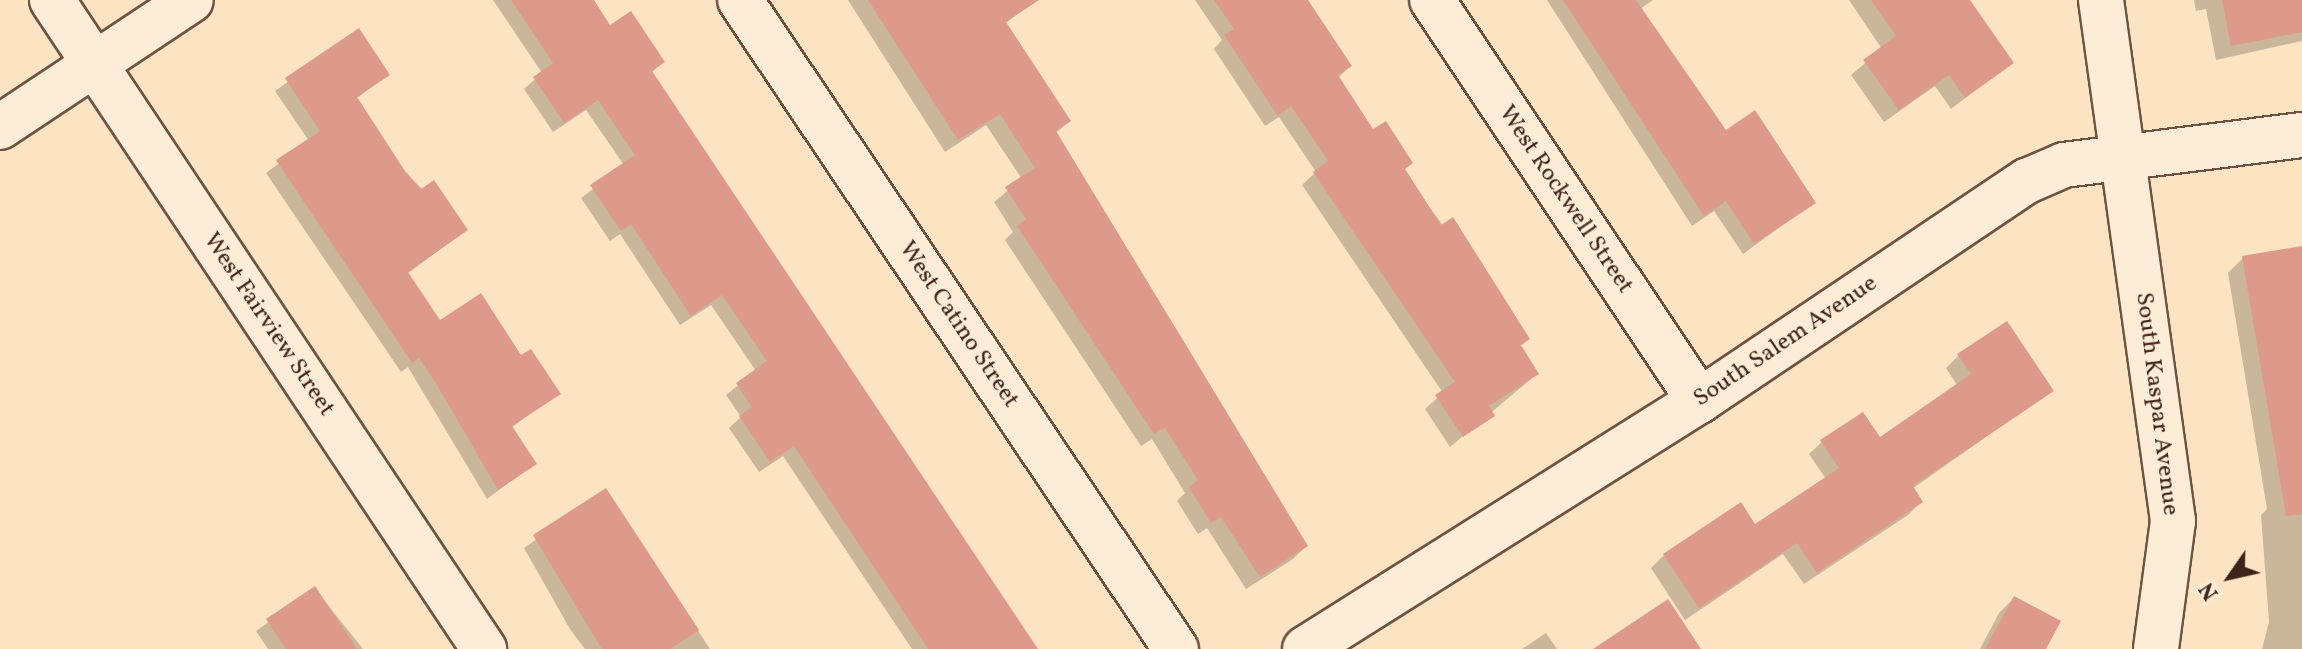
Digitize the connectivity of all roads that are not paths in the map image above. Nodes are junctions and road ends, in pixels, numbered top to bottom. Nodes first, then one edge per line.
1 (52, 0) edge
2 (191, 0) edge
3 (740, 0) edge
4 (1432, 0) edge
5 (2101, 0) edge
6 (94, 64) junction
7 (0, 127) edge
8 (2302, 135) edge
9 (2125, 160) junction
10 (1699, 401) junction
11 (484, 649) edge
12 (1176, 649) edge
13 (1305, 649) edge
14 (2156, 649) edge

1 - 6 street, West Fairview Street
2 - 6 street
3 - 12 street, West Catino Street
4 - 10 street, West Rockwell Street
5 - 9 street, South Kaspar Avenue
6 - 7 street
6 - 11 street, West Fairview Street
8 - 9 street, South Salem Avenue
9 - 10 street, South Salem Avenue
9 - 14 street, South Kaspar Avenue
10 - 13 street, South Salem Avenue

